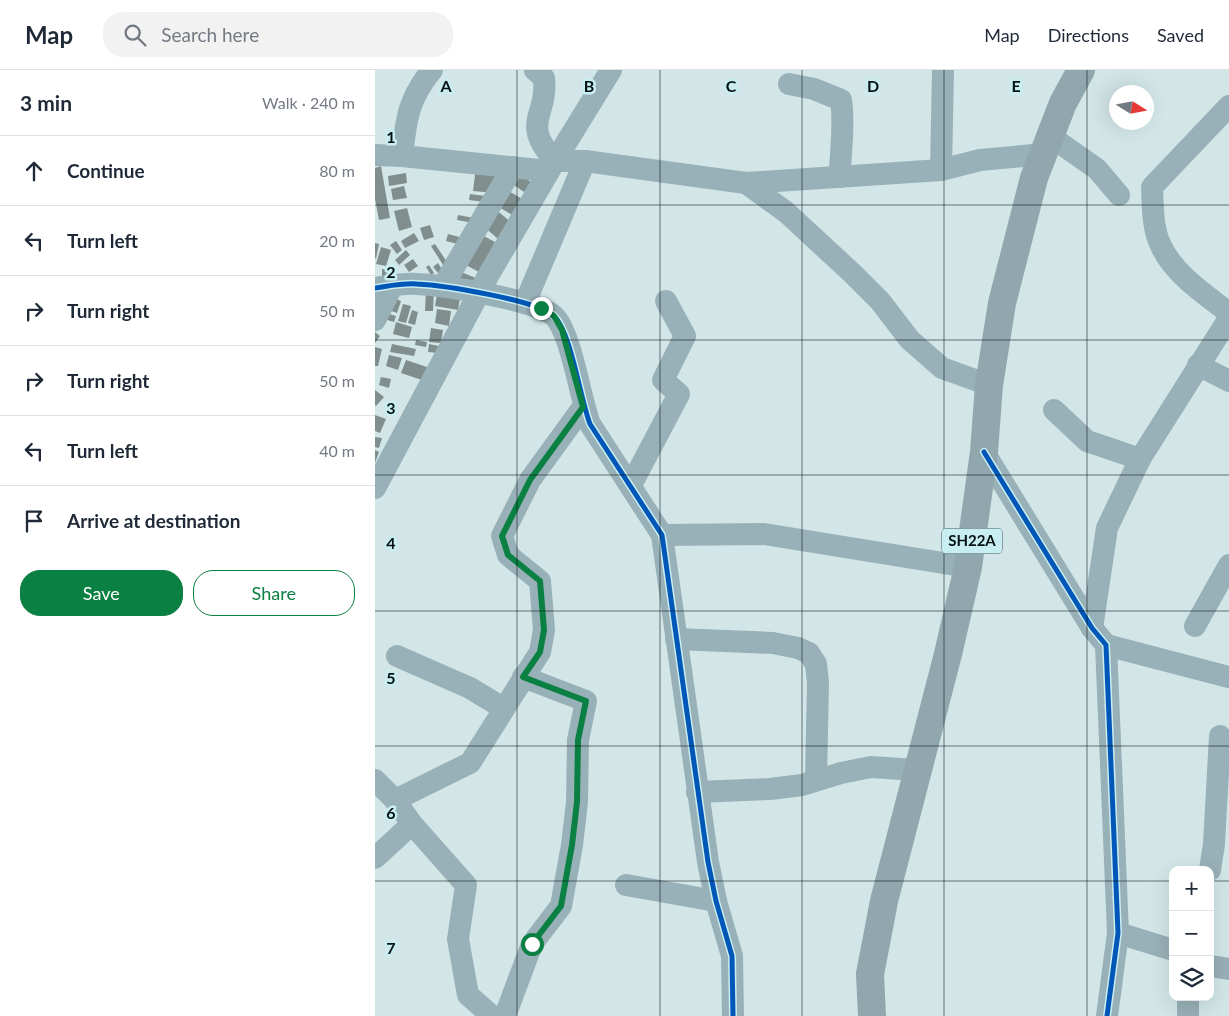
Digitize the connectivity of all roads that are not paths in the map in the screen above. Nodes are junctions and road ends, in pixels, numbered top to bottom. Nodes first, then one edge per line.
1 (432, 70) edge
2 (535, 70) edge
3 (611, 70) edge
4 (943, 70) edge
5 (1081, 70) edge
6 (789, 84) dead end
7 (1229, 106) edge
8 (1047, 145) junction
9 (375, 155) edge
10 (402, 156) junction
11 (585, 161) junction
12 (552, 166) junction
13 (513, 167) junction
14 (941, 170) junction
15 (840, 177) junction
16 (746, 184) junction
17 (1119, 195) dead end
18 (384, 286) edge
19 (443, 286) junction
20 (479, 294) junction
21 (666, 302) dead end
22 (525, 303) junction
23 (1229, 313) edge
24 (1229, 318) edge
25 (375, 320) edge
26 (1198, 365) junction
27 (1229, 381) edge
28 (989, 385) junction
29 (583, 407) junction
30 (1054, 410) dead end
31 (984, 452) junction
32 (1140, 459) junction
33 (377, 478) edge
34 (631, 485) junction
35 (662, 535) junction
36 (1229, 565) edge
37 (968, 567) junction
38 (1195, 626) dead end
39 (1092, 628) junction
40 (676, 640) junction
41 (1106, 645) junction
42 (397, 656) dead end
43 (523, 677) junction
44 (1229, 677) edge
45 (503, 708) junction
46 (1220, 736) dead end
47 (917, 770) junction
48 (375, 780) edge
49 (816, 780) junction
50 (697, 792) junction
51 (395, 800) junction
52 (412, 824) junction
53 (375, 858) edge
54 (1211, 866) edge
55 (626, 885) dead end
56 (716, 901) junction
57 (1118, 933) junction
58 (1169, 949) edge
59 (1214, 967) edge
60 (1229, 970) edge
61 (1187, 1001) edge
62 (492, 1016) edge
63 (505, 1016) edge
64 (733, 1016) edge
65 (872, 1016) edge
66 (1107, 1016) edge
67 (1188, 1016) edge

1 - 10 street
2 - 12 street
3 - 12 street
4 - 14 street
5 - 8 main road, SH22A
6 - 15 street
7 - 23 street
8 - 14 street
8 - 17 street
8 - 28 main road, SH22A
9 - 10 street
10 - 13 street
11 - 12 street
11 - 16 street
11 - 22 street
12 - 13 street
12 - 20 street
13 - 19 street
14 - 15 street
15 - 16 street
16 - 28 street
18 - 19 street
18 - 25 street
19 - 20 street
20 - 22 street
20 - 33 street
21 - 34 street
22 - 29 street
24 - 26 street
26 - 27 street
26 - 32 street
28 - 31 main road, SH22A
29 - 34 street
29 - 43 street
30 - 32 street
31 - 37 main road, SH22A
31 - 39 street
32 - 39 street
34 - 35 street
35 - 37 street
35 - 40 street
36 - 38 street
37 - 47 main road, SH22A
39 - 41 street
40 - 49 street
40 - 50 street
41 - 44 street
41 - 57 street
42 - 45 street
43 - 45 street
43 - 63 street
45 - 51 street
46 - 54 street
47 - 49 street
47 - 65 main road, SH22A
48 - 51 street
49 - 50 street
50 - 56 street
51 - 52 street
52 - 53 street
52 - 62 street
55 - 56 street
56 - 64 street
57 - 58 street
57 - 66 street
59 - 60 street
61 - 67 street

